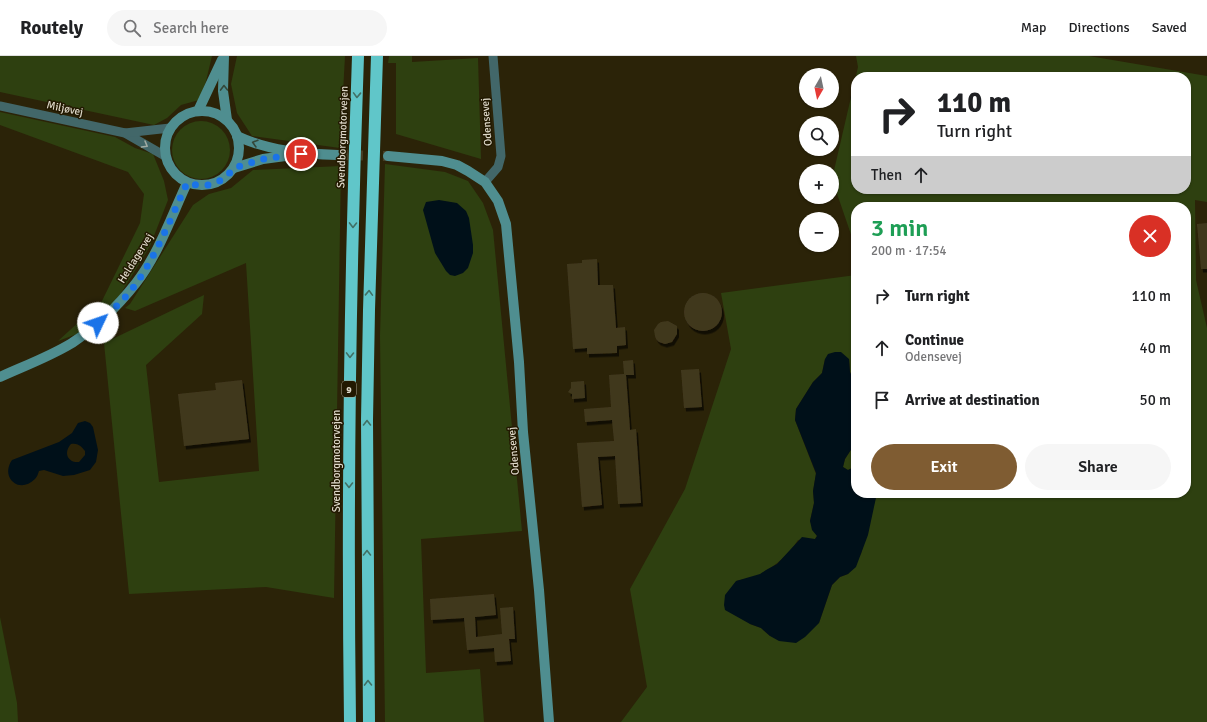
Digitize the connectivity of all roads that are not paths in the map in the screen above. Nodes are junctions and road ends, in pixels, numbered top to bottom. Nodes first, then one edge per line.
1 (224, 56) edge
2 (358, 56) edge
3 (377, 56) edge
4 (493, 56) edge
5 (0, 106) edge
6 (198, 111) junction
7 (227, 120) junction
8 (170, 128) junction
9 (125, 133) junction
10 (237, 136) junction
11 (301, 154) junction
12 (338, 155) tunnel mouth
13 (165, 156) junction
14 (388, 156) tunnel mouth
15 (234, 168) junction
16 (485, 182) junction
17 (187, 183) junction
18 (0, 377) edge
19 (350, 722) edge
20 (369, 722) edge
21 (550, 722) edge

1 - 6 main road
7 -> 1 main road
2 -> 19 highway, Svendborgmotorvejen / 9
20 -> 3 highway, 9
4 - 16 street, Odensevej
5 - 9 street, Miljøvej
6 - 7 main road
6 - 8 main road
7 - 10 main road
8 - 9 street, Miljøvej
8 - 13 main road
9 -> 13 street, Miljøvej
11 -> 10 main road
10 - 15 main road
11 - 12 main road
11 - 15 main road
13 - 17 main road
14 - 16 main road, Odensevej
15 - 17 main road
16 - 21 main road, Odensevej
17 - 18 main road, Heldagervej

